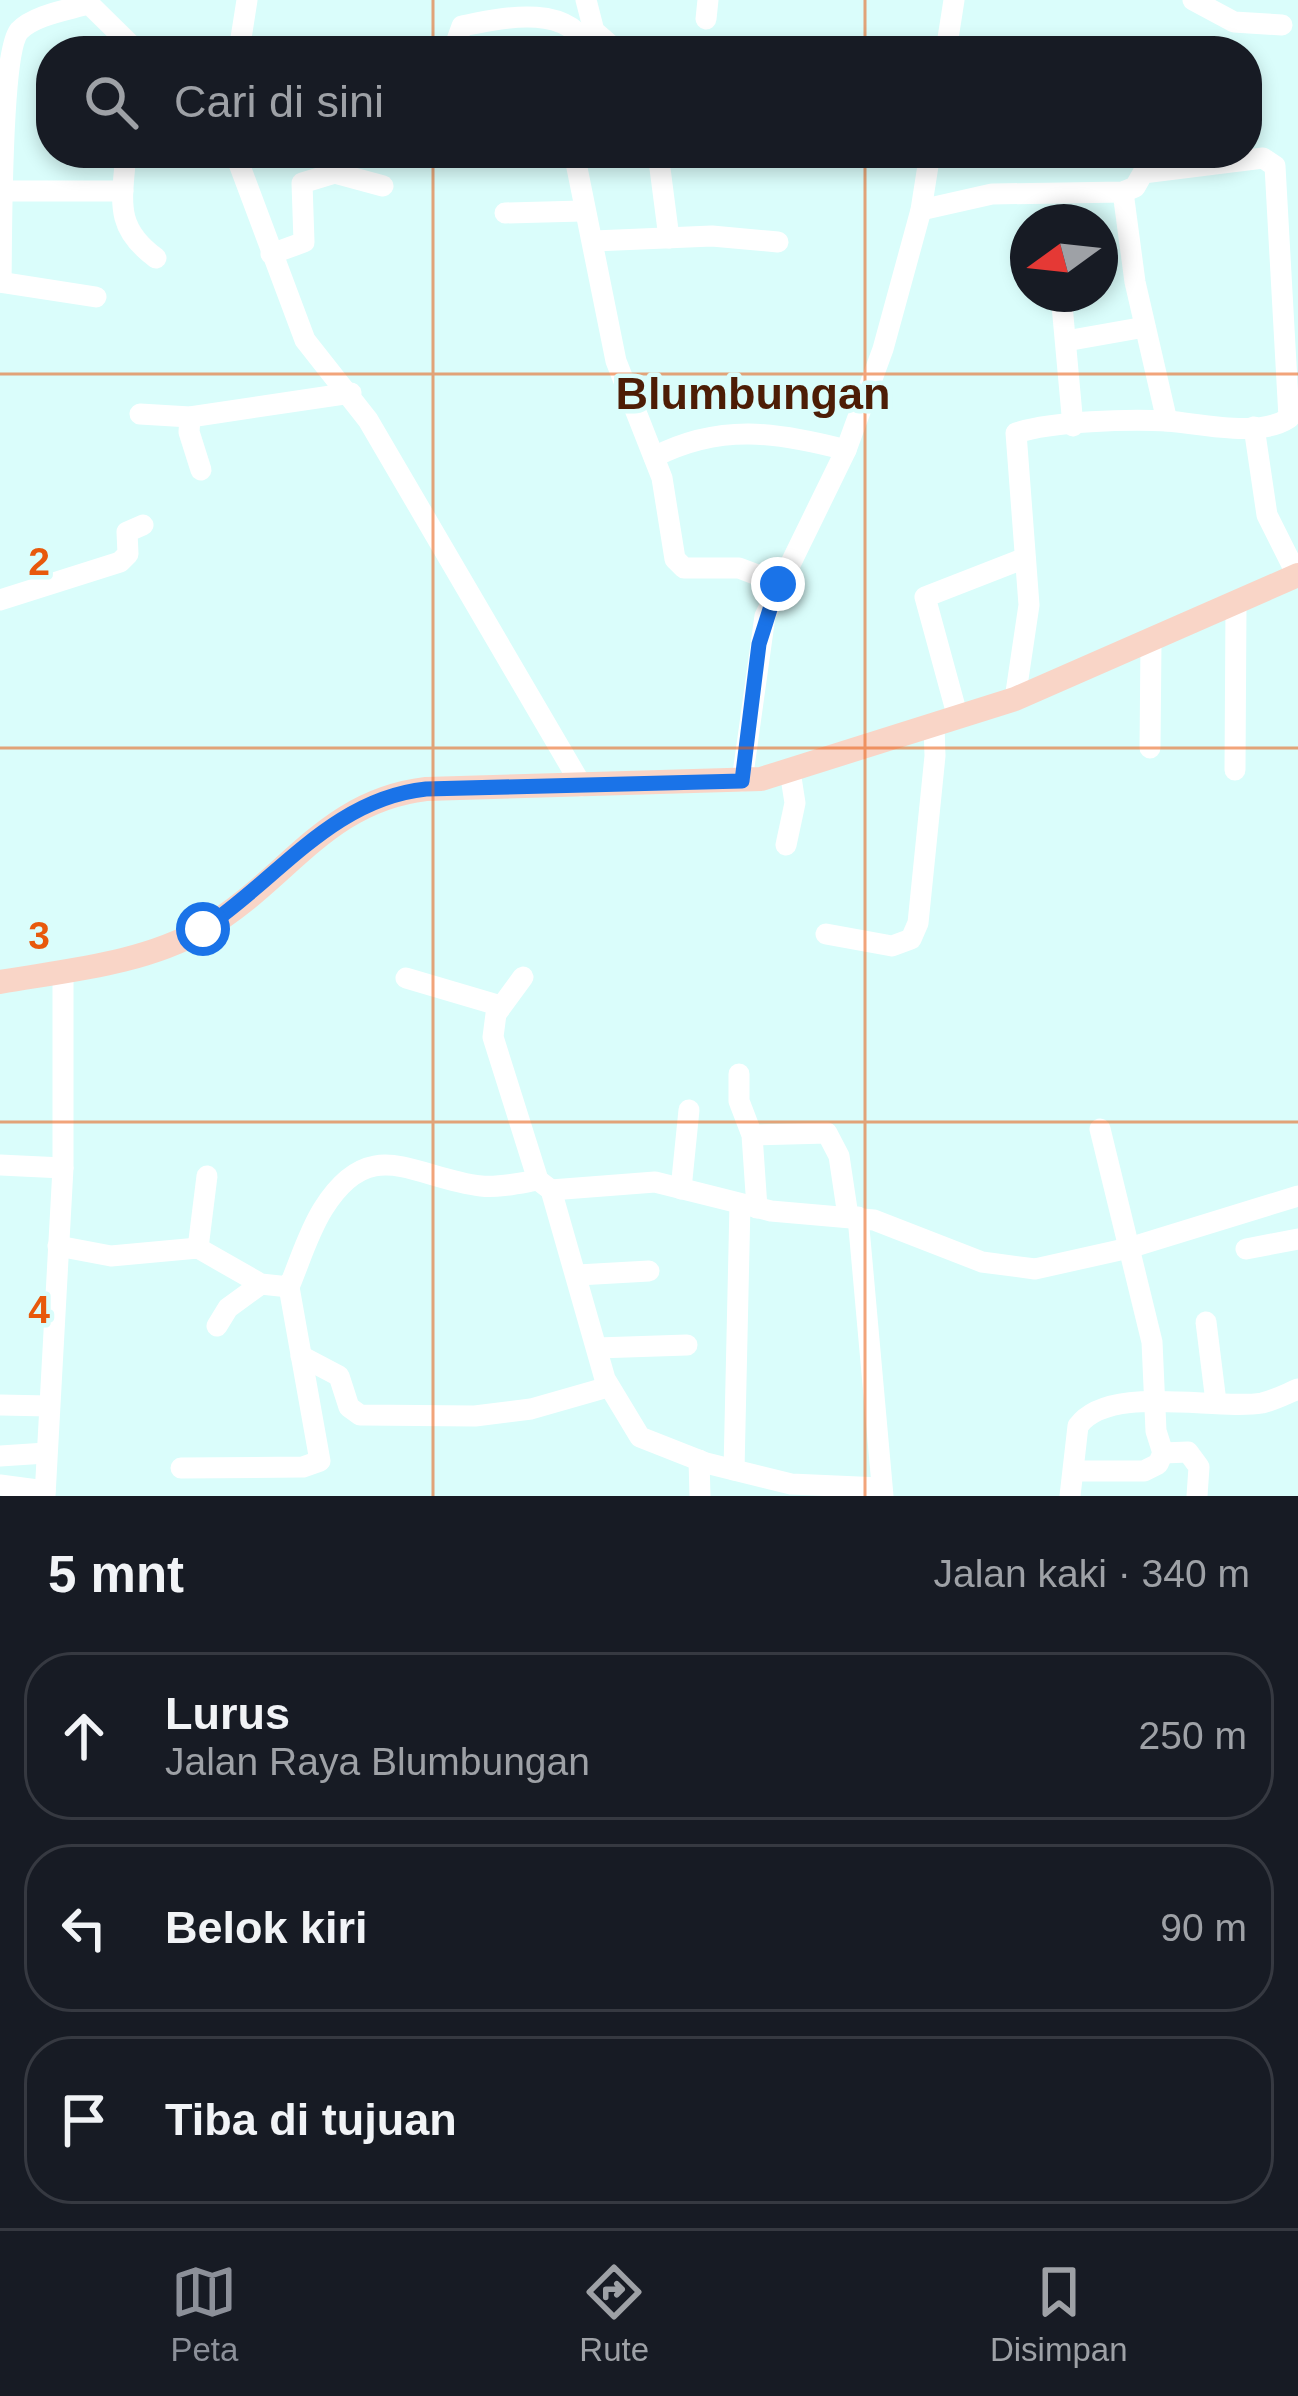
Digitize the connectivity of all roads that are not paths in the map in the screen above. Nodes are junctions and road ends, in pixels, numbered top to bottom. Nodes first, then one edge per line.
1 (247, 0) edge
2 (586, 0) edge
3 (953, 0) edge
4 (1193, 0) edge
5 (87, 2) edge
6 (544, 8) edge
7 (1282, 26) dead end
8 (7, 36) edge
9 (121, 36) edge
10 (241, 36) edge
11 (458, 36) edge
12 (581, 36) edge
13 (602, 36) edge
14 (948, 36) edge
15 (2, 78) edge
16 (1262, 158) edge
17 (124, 168) edge
18 (240, 168) edge
19 (576, 168) edge
20 (660, 168) edge
21 (928, 168) edge
22 (1170, 168) edge
23 (383, 186) dead end
24 (3, 191) edge
25 (123, 191) junction
26 (1123, 192) junction
27 (1051, 196) junction
28 (1052, 204) edge
29 (921, 210) junction
30 (582, 211) junction
31 (505, 213) dead end
32 (669, 238) junction
33 (594, 241) junction
34 (778, 242) dead end
35 (271, 254) junction
36 (156, 259) dead end
37 (1, 282) edge
38 (96, 297) dead end
39 (1063, 312) edge
40 (1145, 327) junction
41 (1066, 341) junction
42 (351, 393) junction
43 (140, 414) dead end
44 (190, 416) junction
45 (1167, 421) junction
46 (1073, 426) junction
47 (1254, 427) junction
48 (846, 449) junction
49 (654, 458) junction
50 (201, 470) dead end
51 (143, 525) dead end
52 (1025, 558) junction
53 (1298, 575) edge
54 (778, 584) junction
55 (0, 599) edge
56 (1236, 604) junction
57 (1151, 642) junction
58 (1016, 699) junction
59 (946, 722) junction
60 (1150, 748) dead end
61 (1235, 770) dead end
62 (790, 771) junction
63 (742, 781) junction
64 (582, 786) junction
65 (786, 845) dead end
66 (826, 934) dead end
67 (63, 972) junction
68 (523, 977) dead end
69 (406, 978) dead end
70 (0, 982) edge
71 (501, 1006) junction
72 (739, 1074) dead end
73 (688, 1110) dead end
74 (1100, 1129) dead end
75 (752, 1135) junction
76 (0, 1165) edge
77 (63, 1168) junction
78 (206, 1176) dead end
79 (544, 1185) junction
80 (681, 1189) junction
81 (1298, 1196) edge
82 (748, 1206) junction
83 (853, 1217) junction
84 (1298, 1239) edge
85 (58, 1246) junction
86 (198, 1248) junction
87 (1129, 1248) junction
88 (1246, 1249) dead end
89 (649, 1271) dead end
90 (578, 1275) junction
91 (261, 1284) junction
92 (289, 1287) junction
93 (1206, 1322) dead end
94 (217, 1326) dead end
95 (687, 1345) dead end
96 (597, 1348) junction
97 (301, 1357) junction
98 (608, 1387) junction
99 (1298, 1389) edge
100 (1155, 1401) junction
101 (1216, 1402) junction
102 (0, 1405) edge
103 (49, 1406) junction
104 (46, 1453) junction
105 (1162, 1453) junction
106 (0, 1456) edge
107 (698, 1460) junction
108 (181, 1468) dead end
109 (734, 1470) junction
110 (1074, 1471) junction
111 (1144, 1471) junction
112 (0, 1485) edge
113 (882, 1492) edge
114 (45, 1494) edge
115 (700, 1496) edge
116 (1070, 1496) edge
117 (1153, 1496) edge
118 (1197, 1496) edge

1 - 10 street
2 - 13 street
3 - 14 street
4 - 7 street
5 - 8 street
5 - 9 street
6 - 11 street
6 - 12 street
8 - 15 street
15 - 24 street
16 - 47 street
17 - 25 street
18 - 35 street
19 - 30 street
20 - 32 street
21 - 29 street
22 - 26 street
23 - 35 street
24 - 25 street
24 - 37 street
25 - 36 street
26 - 27 street
26 - 40 street
27 - 28 street
27 - 29 street
29 - 48 street
30 - 31 street
30 - 33 street
32 - 33 street
32 - 34 street
33 - 49 street
35 - 42 street
37 - 38 street
39 - 41 street
40 - 41 street
40 - 45 street
41 - 46 street
42 - 44 street
42 - 64 street
43 - 44 street
44 - 50 street
45 - 46 street
45 - 47 street
46 - 52 street
47 - 53 street
48 - 49 street
48 - 54 street
49 - 54 street
51 - 55 street
52 - 58 street
52 - 59 street
53 - 56 main road
54 - 63 street
56 - 57 main road
56 - 61 street
57 - 58 main road
57 - 60 street
58 - 59 main road
59 - 62 main road
59 - 66 street
62 - 63 main road
62 - 65 street
63 - 64 main road
64 - 67 main road
67 - 70 main road
67 - 77 street
68 - 71 street
69 - 71 street
71 - 79 street
72 - 75 street
73 - 80 street
74 - 87 street
75 - 82 street
75 - 83 street
76 - 77 street
77 - 85 street
78 - 86 street
79 - 80 street
79 - 90 street
79 - 92 street
80 - 82 street
81 - 87 street
82 - 83 street
82 - 109 street
83 - 87 street
83 - 113 street
84 - 88 street
85 - 86 street
85 - 103 street
86 - 91 street
87 - 100 street
89 - 90 street
90 - 96 street
91 - 92 street
91 - 94 street
92 - 97 street
93 - 101 street
95 - 96 street
96 - 98 street
97 - 98 street
97 - 108 street
98 - 107 street
99 - 101 street
100 - 101 street
100 - 105 street
100 - 110 street
102 - 103 street
103 - 104 street
104 - 106 street
104 - 114 street
105 - 111 street
105 - 118 street
107 - 109 street
107 - 115 street
109 - 113 street
110 - 111 street
110 - 116 street
111 - 117 street
112 - 114 street

